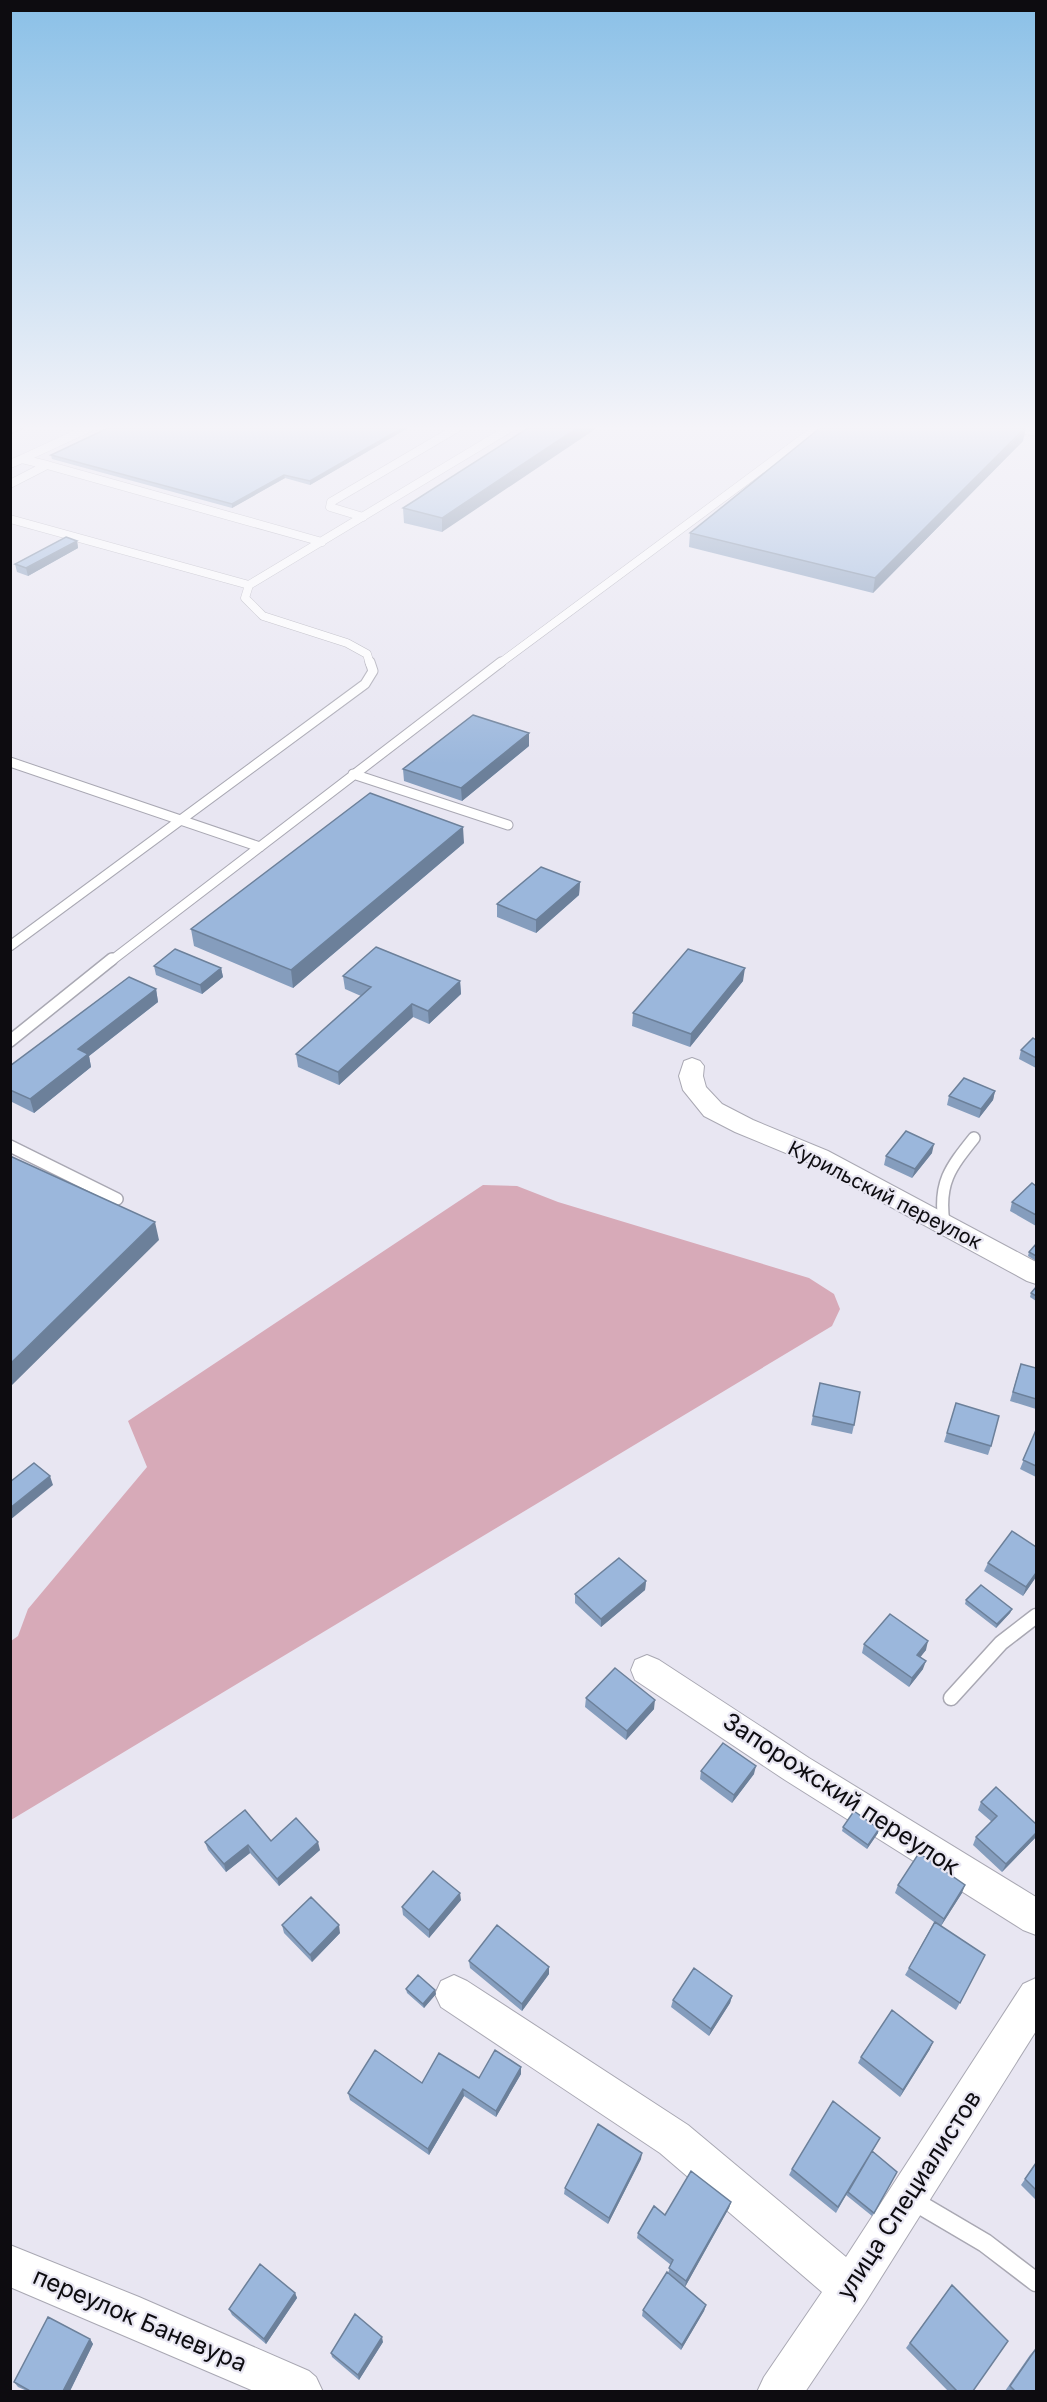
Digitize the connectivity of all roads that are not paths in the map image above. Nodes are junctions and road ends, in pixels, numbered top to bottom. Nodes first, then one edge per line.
1 (86, 540) edge
2 (315, 540) edge
3 (325, 540) edge
4 (662, 540) edge
5 (322, 542) junction
6 (249, 585) junction
7 (10, 762) edge
8 (353, 774) junction
9 (182, 821) junction
10 (508, 825) dead end
11 (260, 847) junction
12 (10, 946) edge
13 (10, 1041) edge
14 (692, 1066) dead end
15 (974, 1138) dead end
16 (12, 1149) edge
17 (117, 1199) dead end
18 (944, 1223) junction
19 (1036, 1274) edge
20 (1036, 1616) edge
21 (647, 1670) dead end
22 (951, 1698) dead end
23 (1036, 1917) edge
24 (454, 1994) dead end
25 (1036, 1997) edge
26 (908, 2198) junction
27 (10, 2266) edge
28 (1036, 2282) edge
29 (850, 2288) junction
30 (301, 2391) edge
31 (779, 2391) edge

1 - 6 lane
2 - 5 lane
3 - 5 lane
4 - 8 lane
5 - 6 lane
6 - 9 lane
7 - 9 lane
8 - 10 lane
8 - 11 lane
9 - 11 lane
9 - 12 lane
11 - 13 lane
14 - 18 street, Курильский переулок
15 - 18 lane
16 - 17 lane
18 - 19 street, Курильский переулок
20 - 22 lane
21 - 23 street, Запорожский переулок
24 - 29 street
25 - 26 street, улица Специалистов
26 - 28 lane
26 - 29 street, улица Специалистов
27 - 30 street, переулок Баневура
29 - 31 street, улица Специалистов

